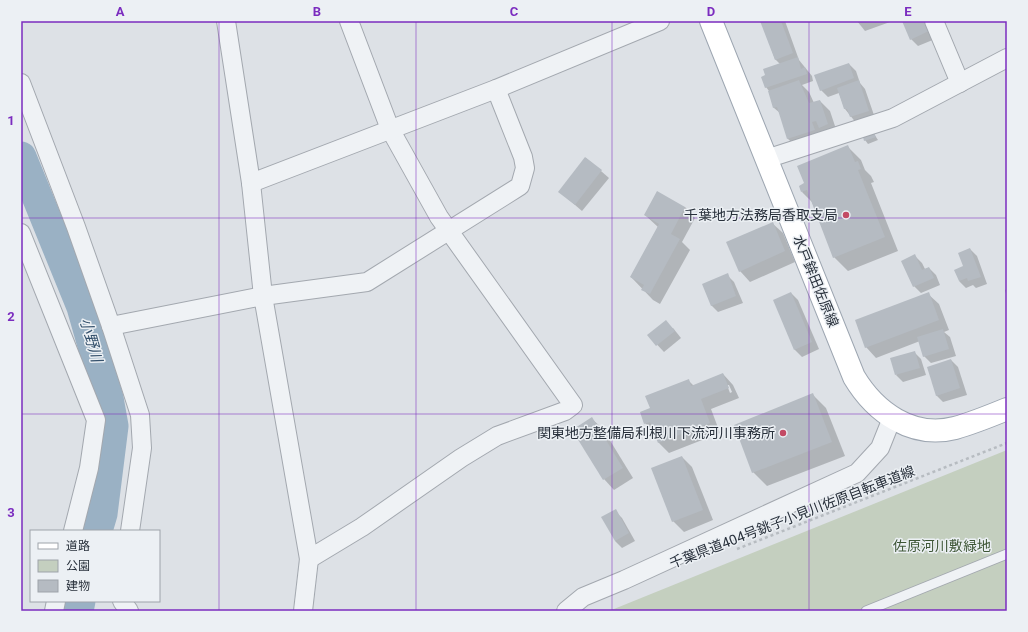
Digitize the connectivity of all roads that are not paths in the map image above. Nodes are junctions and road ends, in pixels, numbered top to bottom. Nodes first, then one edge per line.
1 (226, 21) edge
2 (349, 21) edge
3 (660, 21) edge
4 (711, 21) edge
5 (934, 21) edge
6 (1007, 58) edge
7 (21, 83) edge
8 (960, 83) junction
9 (496, 89) junction
10 (390, 129) junction
11 (766, 159) junction
12 (252, 183) junction
13 (450, 232) junction
14 (21, 233) edge
15 (263, 296) junction
16 (111, 326) junction
17 (1007, 409) edge
18 (892, 418) junction
19 (73, 530) edge
20 (130, 530) edge
21 (1007, 554) edge
22 (309, 559) junction
23 (123, 602) edge
24 (129, 611) edge
25 (303, 611) edge
26 (566, 611) edge
27 (866, 611) edge

1 - 12 street
2 - 10 street
3 - 9 street
4 - 11 main road, 水戸鉾田佐原線
5 - 8 street
6 - 8 street
7 - 16 street
8 - 11 street
9 - 10 street
9 - 13 street
10 - 12 street
10 - 13 street
11 - 18 main road, 水戸鉾田佐原線
12 - 15 street
13 - 15 street
13 - 22 street
14 - 19 street
15 - 16 street
15 - 22 street
16 - 20 street
17 - 18 main road, 水戸鉾田佐原線
18 - 26 street
21 - 27 lane
22 - 25 street
23 - 24 street

